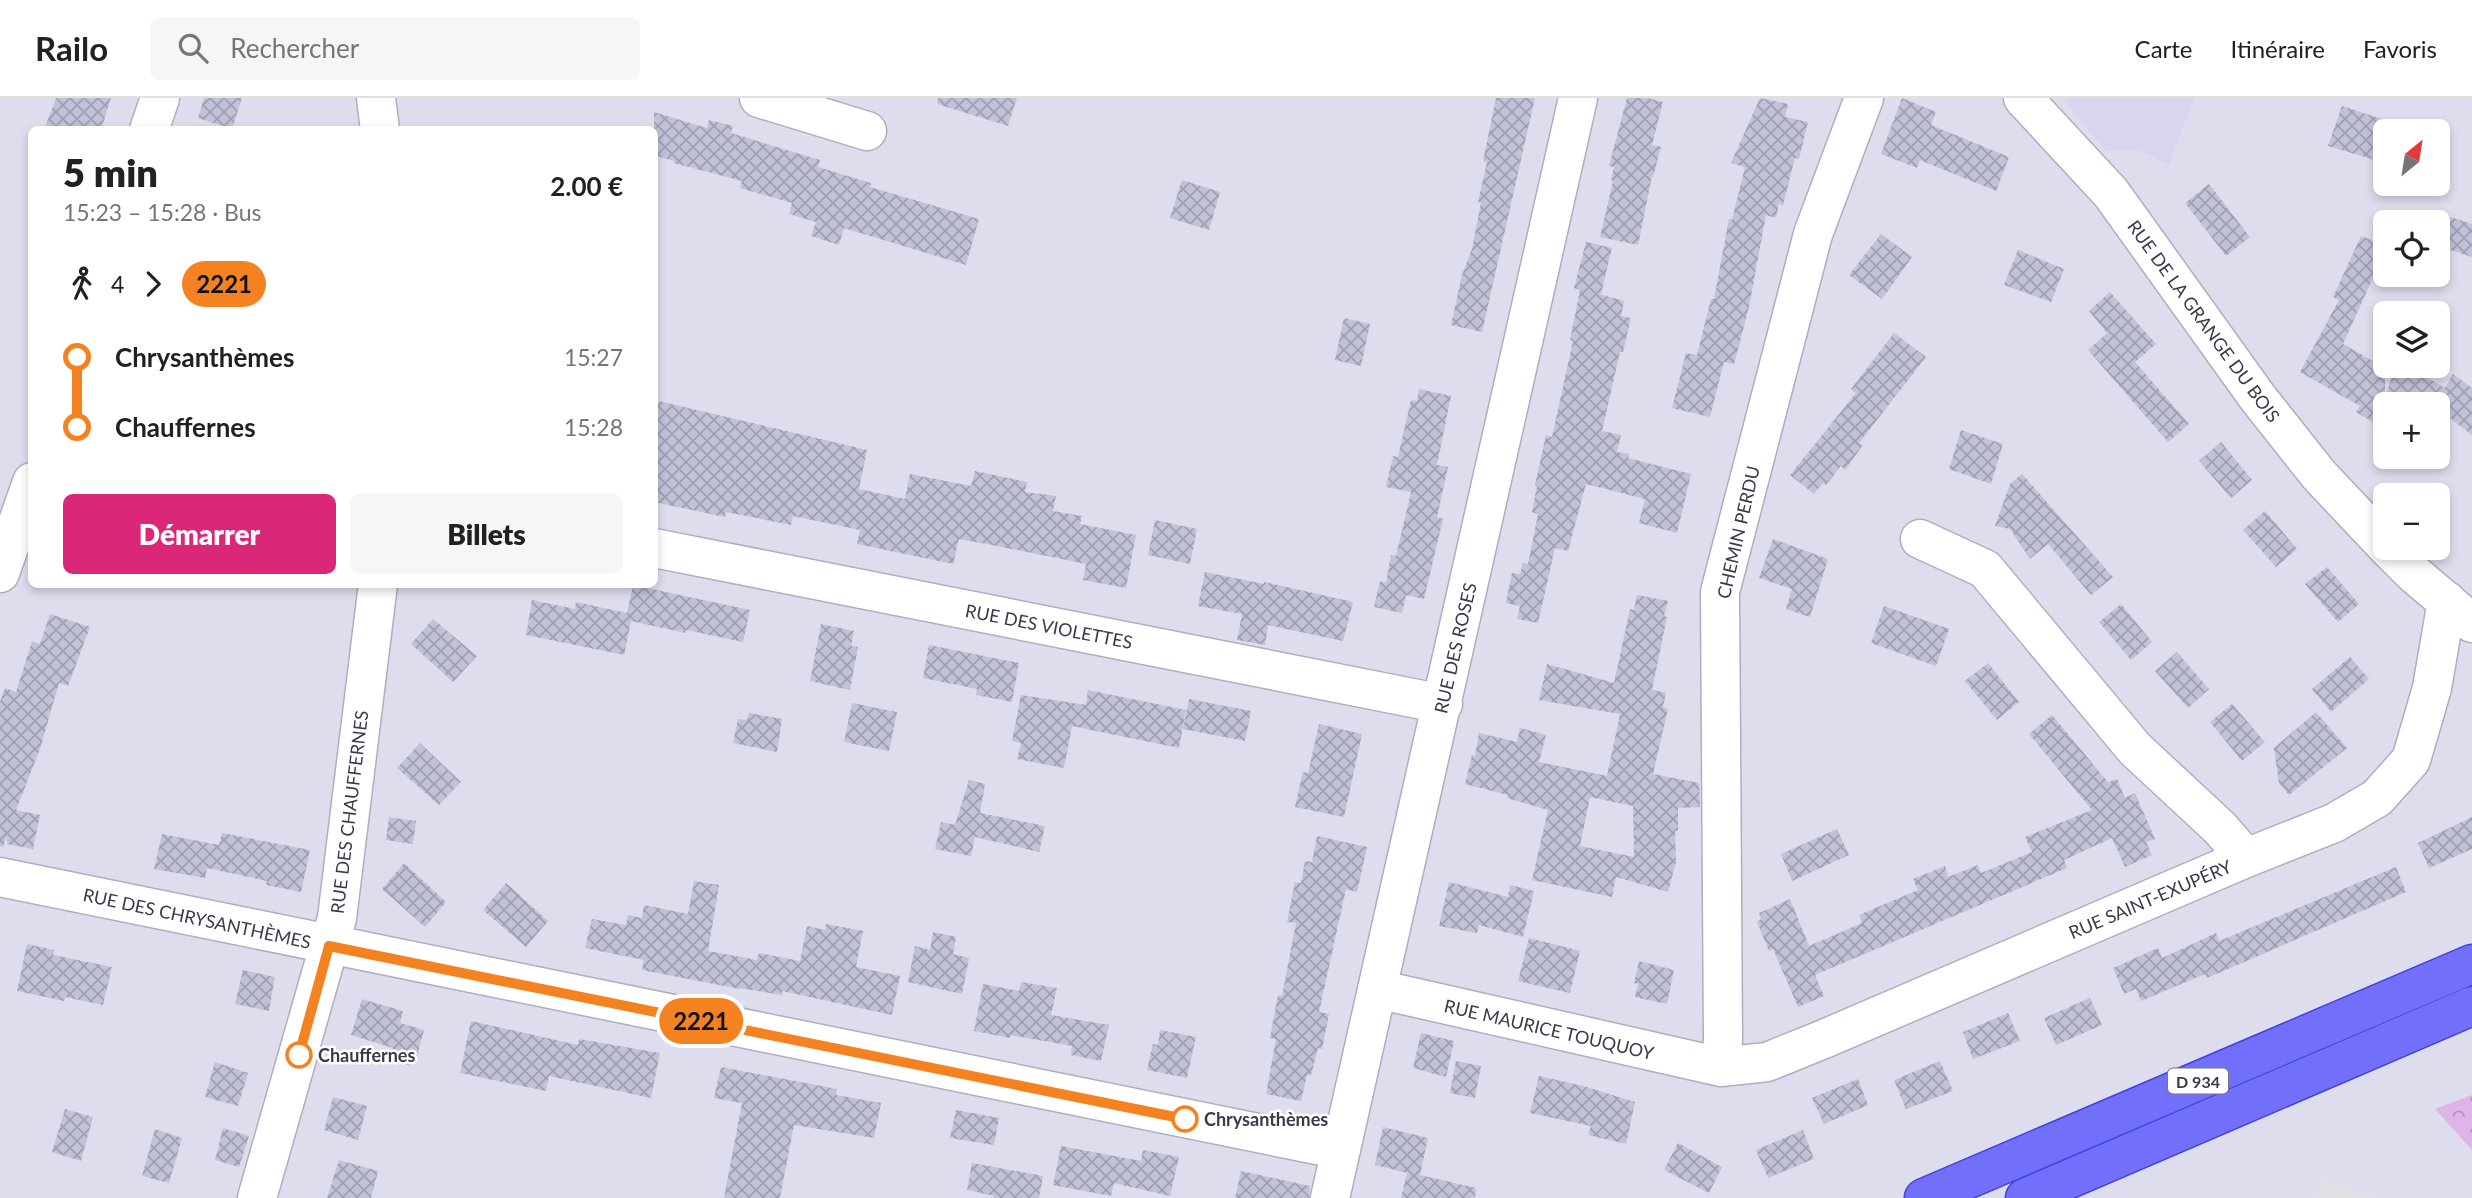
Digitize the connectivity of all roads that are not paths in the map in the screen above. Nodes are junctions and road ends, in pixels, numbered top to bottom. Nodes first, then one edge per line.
1 (160, 98) edge
2 (376, 98) edge
3 (759, 98) edge
4 (1578, 98) edge
5 (1864, 98) edge
6 (2023, 98) edge
7 (150, 126) edge
8 (380, 126) edge
9 (867, 131) dead end
10 (28, 493) edge
11 (2373, 531) edge
12 (1920, 539) dead end
13 (658, 549) edge
14 (2402, 560) edge
15 (0, 573) edge
16 (377, 588) edge
17 (2459, 612) edge
18 (1443, 704) junction
19 (2246, 858) junction
20 (0, 877) edge
21 (329, 946) junction
22 (2472, 964) edge
23 (1377, 989) junction
24 (2472, 1006) edge
25 (1721, 1067) junction
26 (1341, 1150) junction
27 (257, 1198) edge
28 (1330, 1198) edge
29 (1924, 1198) edge
30 (2025, 1198) edge

1 - 7 street
2 - 8 street
3 - 9 street
4 - 18 street, RUE DES ROSES
5 - 25 street, CHEMIN PERDU
6 - 11 street, RUE DE LA GRANGE DU BOIS
10 - 15 street
12 - 19 street
13 - 18 street, RUE DES VIOLETTES
14 - 17 street, RUE DE LA GRANGE DU BOIS
16 - 21 street, RUE DES CHAUFFERNES
17 - 19 street, RUE SAINT-EXUPÉRY
18 - 23 street, RUE DES ROSES
19 - 25 street, RUE SAINT-EXUPÉRY
20 - 21 street, RUE DES CHRYSANTHÈMES
21 - 26 street, RUE DES CHRYSANTHÈMES
21 - 27 street, RUE DES CHAUFFERNES
22 - 29 highway, D 934
23 - 25 street, RUE MAURICE TOUQUOY
23 - 26 street, RUE DES ROSES
24 - 30 highway, D 934
26 - 28 street, RUE DES ROSES

